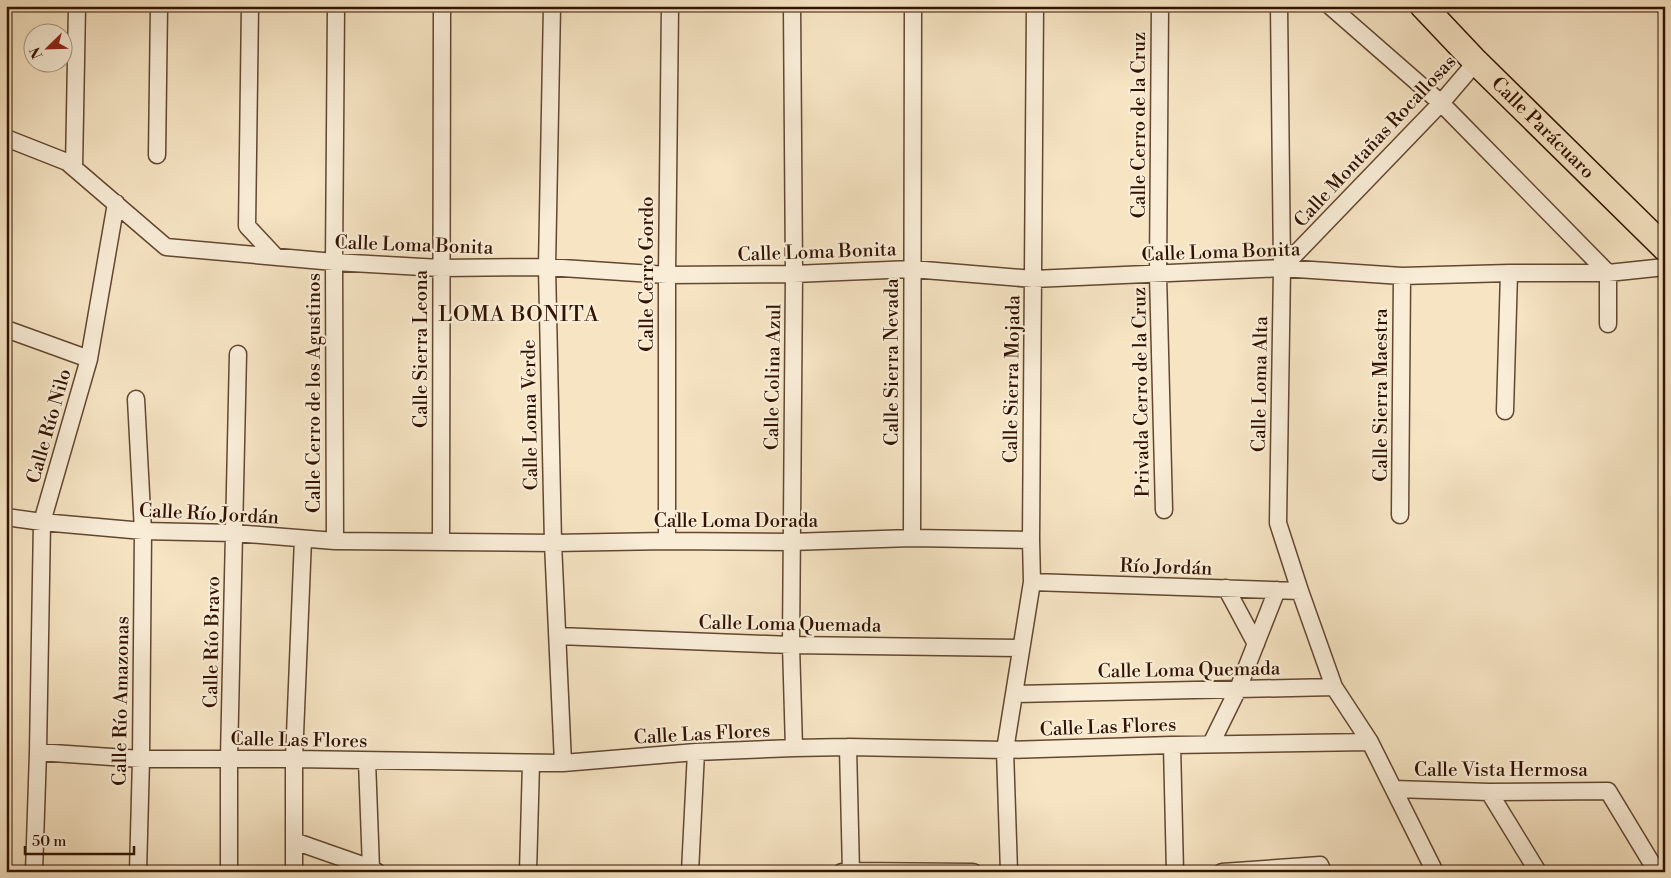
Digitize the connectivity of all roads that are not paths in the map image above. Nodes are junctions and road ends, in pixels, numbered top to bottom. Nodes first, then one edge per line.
1 (77, 6) edge
2 (159, 6) edge
3 (250, 6) edge
4 (336, 6) edge
5 (442, 6) edge
6 (552, 6) edge
7 (670, 6) edge
8 (792, 6) edge
9 (913, 6) edge
10 (1035, 6) edge
11 (1160, 6) edge
12 (1279, 6) edge
13 (1330, 6) edge
14 (1423, 6) edge
15 (1476, 62) junction
16 (1441, 103) junction
17 (6, 138) edge
18 (157, 154) dead end
19 (74, 168) junction
20 (116, 203) junction
21 (1665, 248) edge
22 (276, 257) junction
23 (334, 262) junction
24 (546, 267) junction
25 (1665, 267) edge
26 (440, 268) junction
27 (1282, 268) junction
28 (912, 269) junction
29 (1508, 273) junction
30 (1608, 273) junction
31 (794, 274) junction
32 (1158, 274) junction
33 (667, 275) junction
34 (1402, 276) junction
35 (1033, 279) junction
36 (1608, 324) dead end
37 (6, 329) edge
38 (238, 354) dead end
39 (89, 358) junction
40 (136, 399) dead end
41 (1505, 411) dead end
42 (1164, 510) dead end
43 (1400, 515) dead end
44 (6, 517) edge
45 (42, 522) junction
46 (142, 531) junction
47 (234, 533) junction
48 (912, 538) junction
49 (303, 539) junction
50 (335, 540) junction
51 (1031, 540) junction
52 (667, 541) junction
53 (441, 542) junction
54 (791, 542) junction
55 (553, 543) junction
56 (1032, 582) junction
57 (1226, 588) junction
58 (1277, 590) junction
59 (1300, 591) junction
60 (558, 636) junction
61 (1256, 644) junction
62 (792, 645) junction
63 (1021, 648) junction
64 (1334, 687) junction
65 (1238, 689) junction
66 (1014, 694) junction
67 (1370, 742) junction
68 (1211, 744) junction
69 (1172, 745) junction
70 (848, 747) junction
71 (794, 748) junction
72 (1005, 750) junction
73 (38, 752) junction
74 (696, 752) junction
75 (230, 758) junction
76 (141, 759) junction
77 (294, 759) junction
78 (367, 761) junction
79 (531, 763) junction
80 (563, 763) junction
81 (1394, 789) junction
82 (1489, 792) junction
83 (294, 841) junction
84 (1322, 868) edge
85 (374, 870) edge
86 (848, 871) edge
87 (34, 872) edge
88 (138, 872) edge
89 (230, 872) edge
90 (294, 872) edge
91 (528, 872) edge
92 (690, 872) edge
93 (973, 872) edge
94 (1009, 872) edge
95 (1175, 872) edge
96 (1222, 872) edge
97 (1435, 872) edge
98 (1538, 872) edge
99 (1657, 872) edge

1 - 19 street
2 - 18 street
3 - 22 street
4 - 23 street, Calle Cerro de los Agustinos
5 - 26 street, Calle Sierra Leona
6 - 24 street, Calle Loma Verde
7 - 33 street, Calle Cerro Gordo
8 - 31 street, Calle Colina Azul
9 - 28 street, Calle Sierra Nevada
10 - 35 street, Calle Sierra Mojada
11 - 32 street, Calle Cerro de la Cruz
12 - 27 street, Calle Loma Alta
13 - 16 street
14 - 15 main road, Calle Parácuaro
15 - 16 street, Calle Montañas Rocallosas
15 - 21 main road, Calle Parácuaro
16 - 27 street, Calle Montañas Rocallosas
16 - 30 street
17 - 19 street, Calle Loma Bonita
19 - 20 street, Calle Loma Bonita
20 - 22 street, Calle Loma Bonita
20 - 39 street, Calle Río Nilo
22 - 23 street, Calle Loma Bonita
23 - 26 street, Calle Loma Bonita
23 - 50 street, Calle Cerro de los Agustinos
24 - 26 street, Calle Loma Bonita
24 - 33 street, Calle Loma Bonita
24 - 55 street, Calle Loma Verde
25 - 30 street, Calle Loma Bonita
26 - 53 street, Calle Sierra Leona
27 - 32 street, Calle Loma Bonita
27 - 34 street, Calle Loma Bonita
27 - 59 street, Calle Loma Alta
28 - 31 street, Calle Loma Bonita
28 - 35 street, Calle Loma Bonita
28 - 48 street, Calle Sierra Nevada
29 - 30 street, Calle Loma Bonita
29 - 34 street, Calle Loma Bonita
29 - 41 street
30 - 36 street
31 - 33 street, Calle Loma Bonita
31 - 54 street, Calle Colina Azul
32 - 35 street, Calle Loma Bonita
32 - 42 street, Privada Cerro de la Cruz
33 - 52 street, Calle Cerro Gordo
34 - 43 street, Calle Sierra Maestra
35 - 51 street, Calle Sierra Mojada
37 - 39 street
38 - 47 street, Calle Río Bravo
39 - 45 street, Calle Río Nilo
40 - 46 street, Calle Río Amazonas
44 - 45 street, Calle Río Jordán
45 - 46 street, Calle Río Jordán
45 - 73 street, Calle Río Nilo
46 - 47 street, Calle Río Jordán
46 - 76 street, Calle Río Amazonas
47 - 49 street, Calle Río Jordán
47 - 75 street, Calle Río Bravo
48 - 51 street, Calle Loma Dorada
48 - 54 street, Calle Loma Dorada
49 - 50 street, Calle Río Jordán
49 - 77 street
50 - 53 street, Calle Río Jordán
51 - 56 street, Calle Sierra Mojada
52 - 54 street, Calle Loma Dorada
52 - 55 street, Calle Loma Dorada
53 - 55 street, Calle Loma Dorada
54 - 62 street, Calle Colina Azul
55 - 60 street, Calle Loma Verde
56 - 57 street, Río Jordán
56 - 63 street, Calle Sierra Mojada
57 - 58 street, Río Jordán
57 - 61 street
58 - 59 street, Río Jordán
58 - 61 street
59 - 64 street, Calle Loma Alta
60 - 62 street, Calle Loma Quemada
60 - 80 street, Calle Loma Verde
61 - 65 street
62 - 63 street, Calle Loma Quemada
62 - 71 street, Calle Colina Azul
63 - 66 street, Calle Sierra Mojada
64 - 65 street, Calle Loma Quemada
64 - 67 street, Calle Loma Alta
65 - 66 street, Calle Loma Quemada
65 - 68 street
66 - 72 street, Calle Sierra Mojada
67 - 68 street, Calle Las Flores
67 - 81 street, Calle Loma Alta
68 - 69 street, Calle Las Flores
69 - 72 street, Calle Las Flores
69 - 95 street
70 - 71 street, Calle Las Flores
70 - 72 street, Calle Las Flores
70 - 86 street
71 - 74 street, Calle Las Flores
72 - 94 street, Calle Sierra Mojada
73 - 76 street, Calle Las Flores
73 - 87 street, Calle Río Nilo
74 - 80 street, Calle Las Flores
74 - 92 street
75 - 76 street, Calle Las Flores
75 - 77 street, Calle Las Flores
75 - 89 street, Calle Río Bravo
76 - 88 street, Calle Río Amazonas
77 - 78 street, Calle Las Flores
77 - 83 street
78 - 79 street, Calle Las Flores
78 - 85 street
79 - 80 street, Calle Las Flores
79 - 91 street
81 - 82 street, Calle Vista Hermosa
81 - 97 street, Calle Loma Alta
82 - 98 street
82 - 99 street, Calle Vista Hermosa
83 - 85 street
83 - 90 street
84 - 96 street
86 - 93 street

